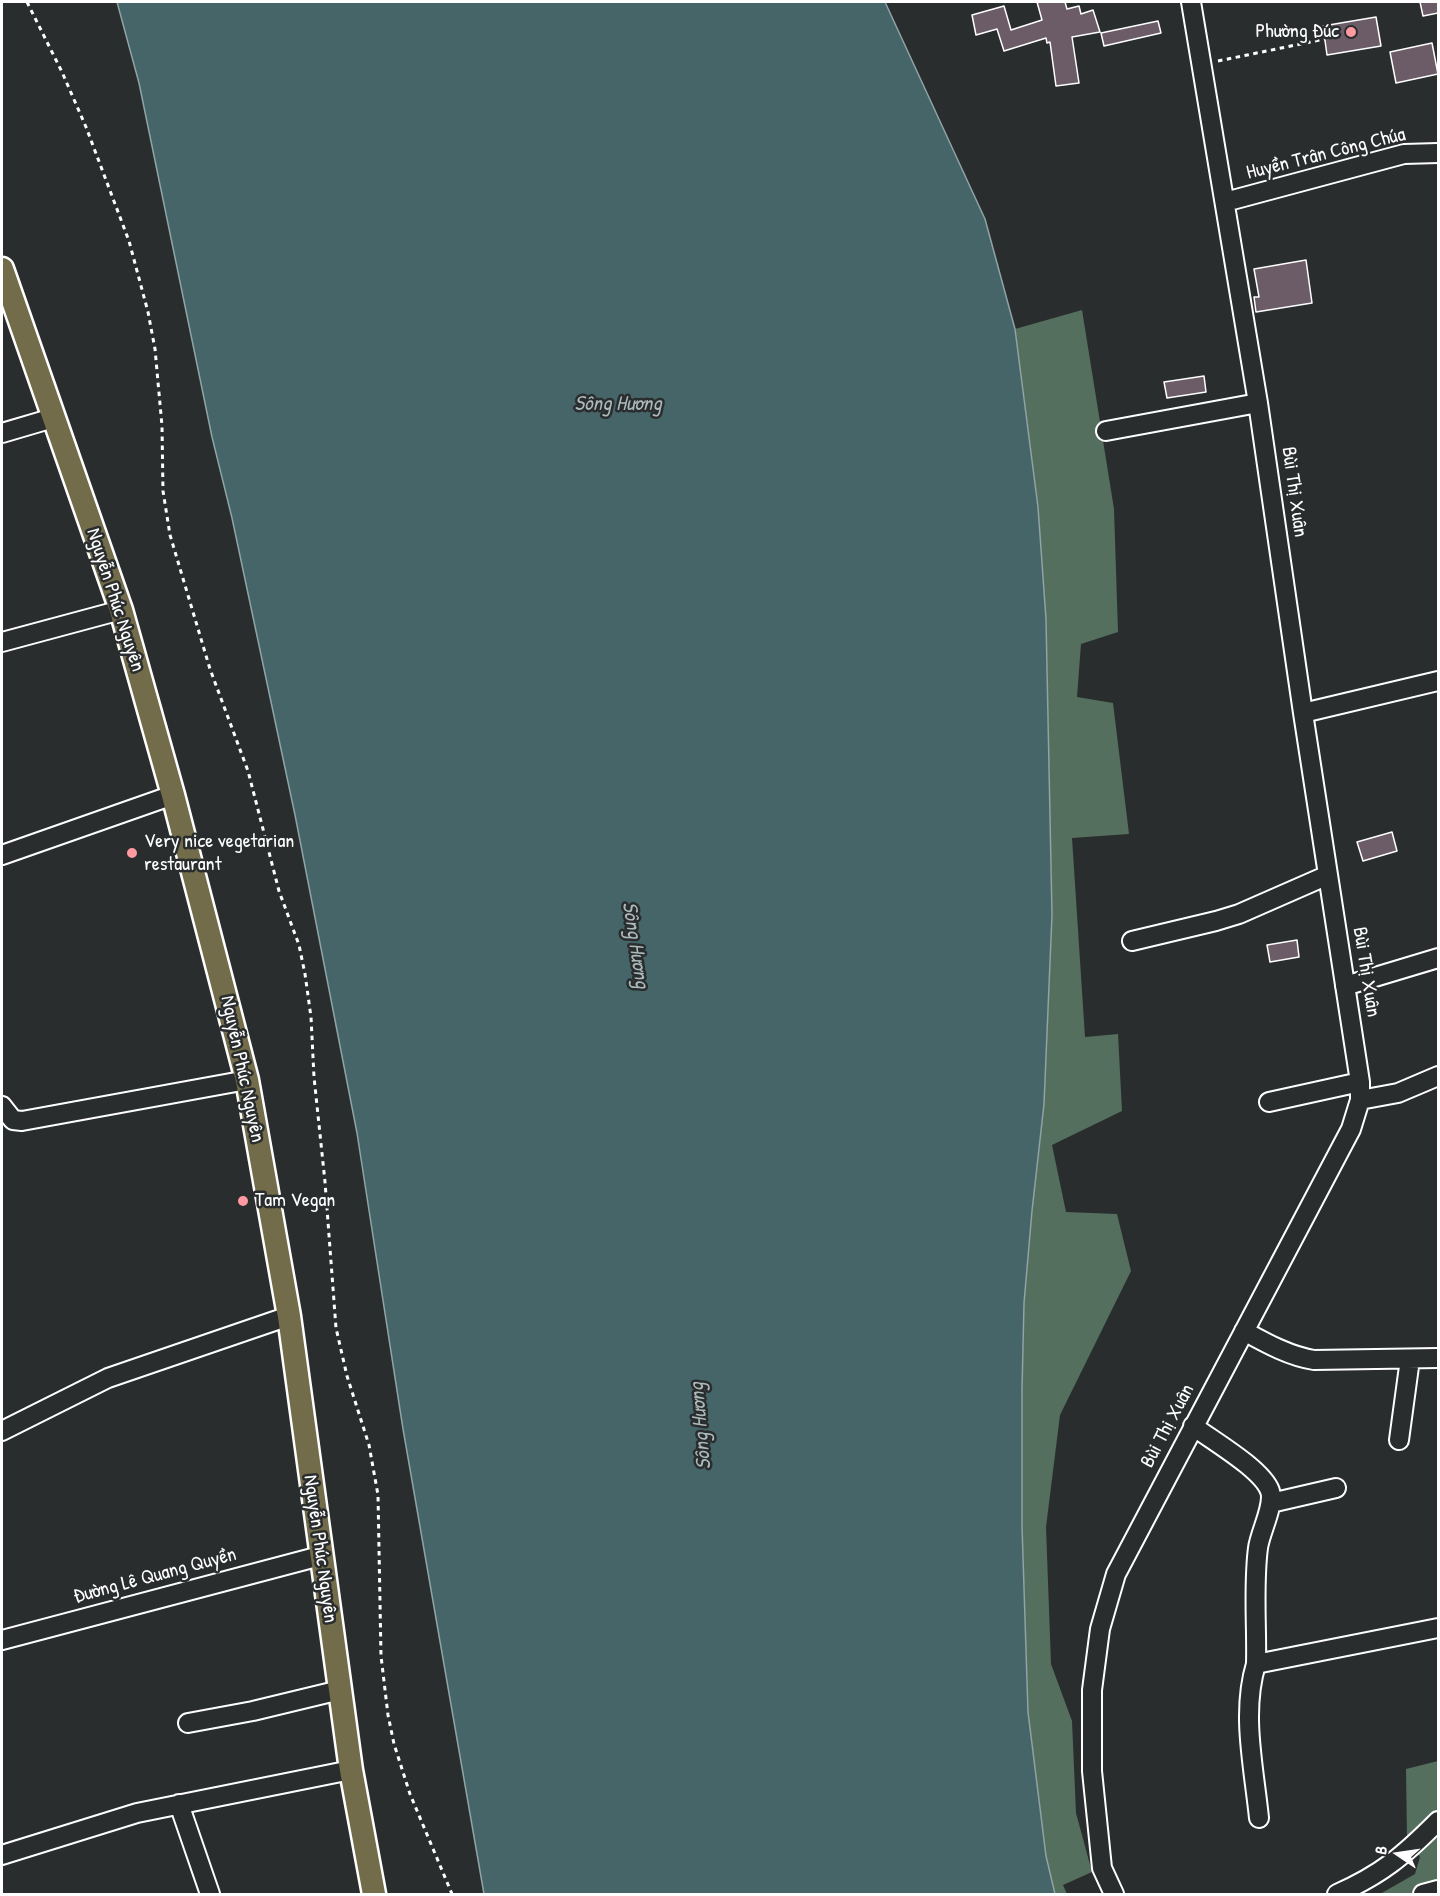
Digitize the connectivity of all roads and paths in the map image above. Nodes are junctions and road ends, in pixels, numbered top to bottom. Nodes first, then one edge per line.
1 (27, 2) edge
2 (1191, 2) edge
3 (1325, 39) dead end
4 (1202, 64) junction
5 (1438, 153) edge
6 (1225, 202) junction
7 (2, 269) edge
8 (5, 293) edge
9 (1258, 403) junction
10 (53, 418) junction
11 (1106, 431) dead end
12 (2, 434) edge
13 (121, 610) junction
14 (2, 642) edge
15 (1438, 681) edge
16 (1303, 712) junction
17 (173, 795) junction
18 (2, 855) edge
19 (1328, 875) junction
20 (1132, 941) dead end
21 (1438, 958) edge
22 (1346, 986) junction
23 (1438, 1076) edge
24 (247, 1080) junction
25 (1360, 1091) junction
26 (1269, 1102) dead end
27 (2, 1107) edge
28 (289, 1317) junction
29 (1244, 1331) junction
30 (1438, 1358) edge
31 (1410, 1359) junction
32 (1193, 1426) junction
33 (2, 1431) edge
34 (1399, 1440) dead end
35 (1336, 1488) dead end
36 (1271, 1503) junction
37 (320, 1556) junction
38 (1438, 1628) edge
39 (2, 1640) edge
40 (1256, 1664) junction
41 (340, 1690) junction
42 (189, 1723) dead end
43 (351, 1770) junction
44 (179, 1804) junction
45 (1258, 1818) dead end
46 (1438, 1821) edge
47 (2, 1856) edge
48 (1438, 1890) edge
49 (210, 1894) edge
50 (374, 1894) edge
51 (452, 1894) edge
52 (1114, 1894) edge
53 (1336, 1894) edge
54 (1423, 1894) edge

1 - 51 path
2 - 4 street, Bùi Thị Xuân
3 - 4 path
4 - 6 street, Bùi Thị Xuân
5 - 6 street, Huyền Trân Công Chúa
6 - 9 street, Bùi Thị Xuân
7 - 8 main road, Nguyễn Phúc Nguyên
8 - 10 main road, Nguyễn Phúc Nguyên
9 - 11 street
9 - 16 street, Bùi Thị Xuân
10 - 12 street
10 - 13 main road, Nguyễn Phúc Nguyên
13 - 14 street
13 - 17 main road, Nguyễn Phúc Nguyên
15 - 16 street
16 - 19 street, Bùi Thị Xuân
17 - 18 street
17 - 24 main road, Nguyễn Phúc Nguyên
19 - 20 street
19 - 22 street, Bùi Thị Xuân
21 - 22 street
22 - 25 street, Bùi Thị Xuân
23 - 25 street
24 - 27 street
24 - 28 main road, Nguyễn Phúc Nguyên
25 - 26 street
25 - 29 street, Bùi Thị Xuân
28 - 33 street
28 - 37 main road, Nguyễn Phúc Nguyên
29 - 31 street
29 - 32 street, Bùi Thị Xuân
30 - 31 street
31 - 34 street
32 - 36 street
32 - 52 street, Bùi Thị Xuân
35 - 36 street
36 - 40 street
37 - 39 street, Đường Lê Quang Quyền
37 - 41 main road, Nguyễn Phúc Nguyên
38 - 40 street
40 - 45 street
41 - 42 street
41 - 43 main road, Nguyễn Phúc Nguyên
43 - 44 street
43 - 50 main road, Nguyễn Phúc Nguyên
44 - 47 street
44 - 49 street
46 - 53 street
48 - 54 street

